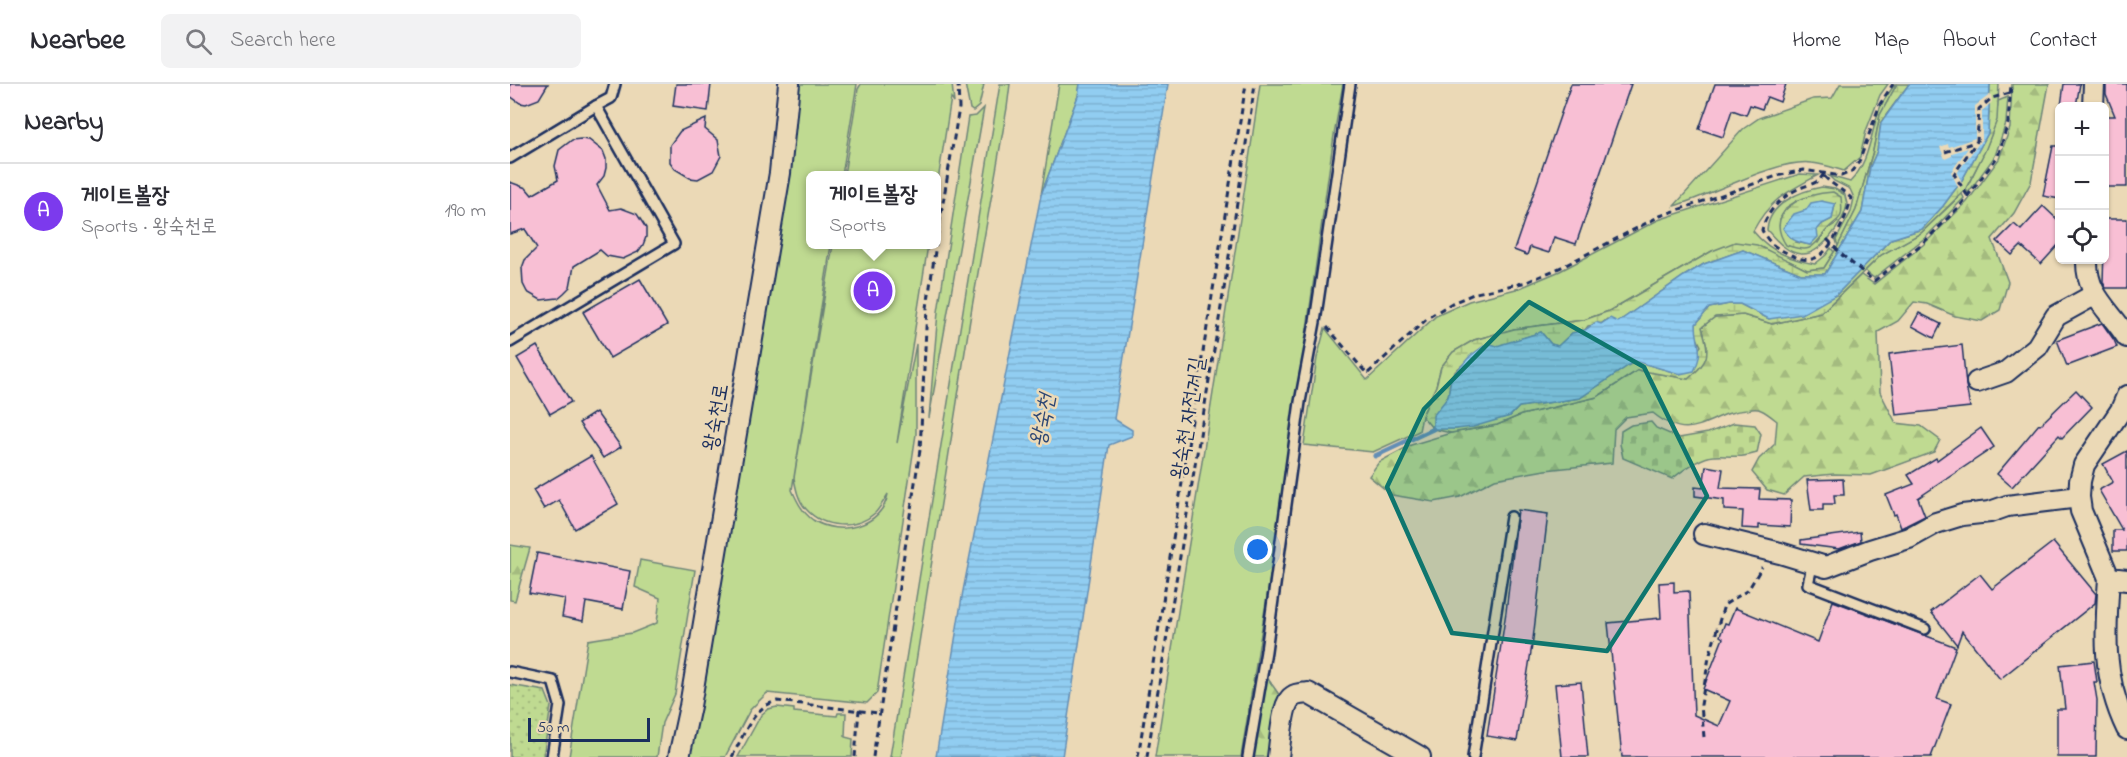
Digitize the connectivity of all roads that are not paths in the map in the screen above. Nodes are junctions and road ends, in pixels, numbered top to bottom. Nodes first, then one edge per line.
1 (615, 84) edge
2 (789, 84) edge
3 (1350, 84) edge
4 (2094, 84) edge
5 (2093, 102) edge
6 (596, 106) junction
7 (510, 158) edge
8 (2087, 264) edge
9 (2094, 295) junction
10 (2127, 337) edge
11 (510, 342) edge
12 (1977, 382) dead end
13 (2127, 396) edge
14 (2079, 497) junction
15 (1511, 517) dead end
16 (1704, 534) dead end
17 (1813, 562) junction
18 (2118, 579) edge
19 (1925, 629) dead end
20 (510, 672) edge
21 (2127, 729) edge
22 (552, 757) edge
23 (679, 757) edge
24 (1248, 757) edge
25 (1278, 757) edge
26 (1420, 757) edge
27 (1473, 757) edge

1 - 6 lane
2 - 23 street, 왕숙천로
3 - 24 lane
4 - 5 street
6 - 7 lane
6 - 11 lane
8 - 9 street
9 - 10 street
9 - 12 street
13 - 14 street
14 - 17 street
14 - 18 street
15 - 27 lane
16 - 17 street
17 - 19 lane
18 - 21 street
20 - 22 lane
25 - 26 street

